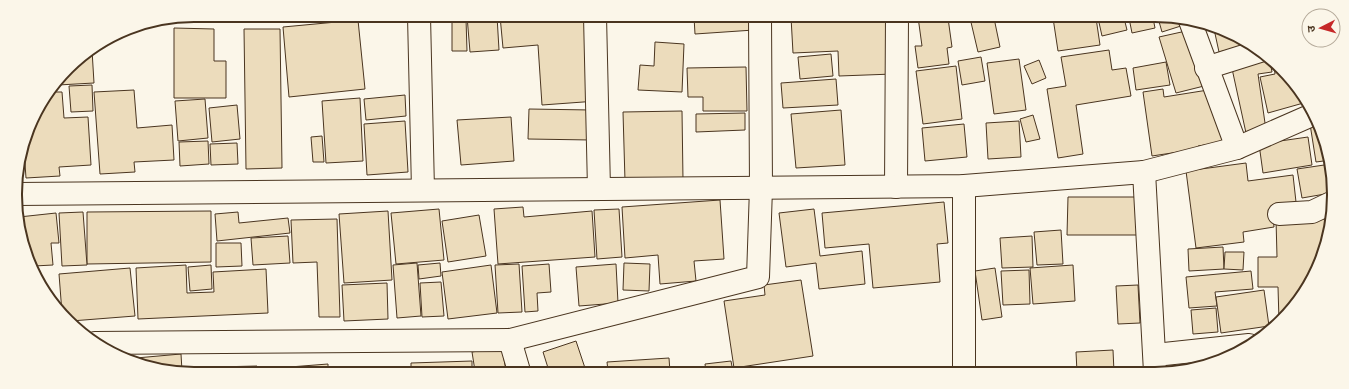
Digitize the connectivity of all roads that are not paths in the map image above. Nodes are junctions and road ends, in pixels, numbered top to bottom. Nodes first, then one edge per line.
1 (419, 22) edge
2 (595, 22) edge
3 (760, 22) edge
4 (897, 22) edge
5 (1192, 26) edge
6 (1254, 54) edge
7 (1206, 68) junction
8 (1308, 117) edge
9 (1237, 148) junction
10 (1144, 172) junction
11 (964, 186) junction
12 (896, 187) junction
13 (761, 188) junction
14 (599, 189) junction
15 (423, 190) junction
16 (22, 194) edge
17 (1327, 205) edge
18 (1280, 214) dead end
19 (510, 340) junction
20 (108, 344) edge
21 (1232, 348) edge
22 (1155, 364) edge
23 (518, 367) edge
24 (964, 367) edge

1 - 15 street
2 - 14 street
3 - 13 street
4 - 12 street
5 - 7 street
6 - 7 street
7 - 9 street
8 - 9 street
9 - 10 street
10 - 11 street
10 - 22 street
11 - 12 street
11 - 24 street
12 - 13 street
13 - 14 street
13 - 19 street
14 - 15 street
15 - 16 street
17 - 18 street
19 - 20 street
19 - 23 street
21 - 22 street

